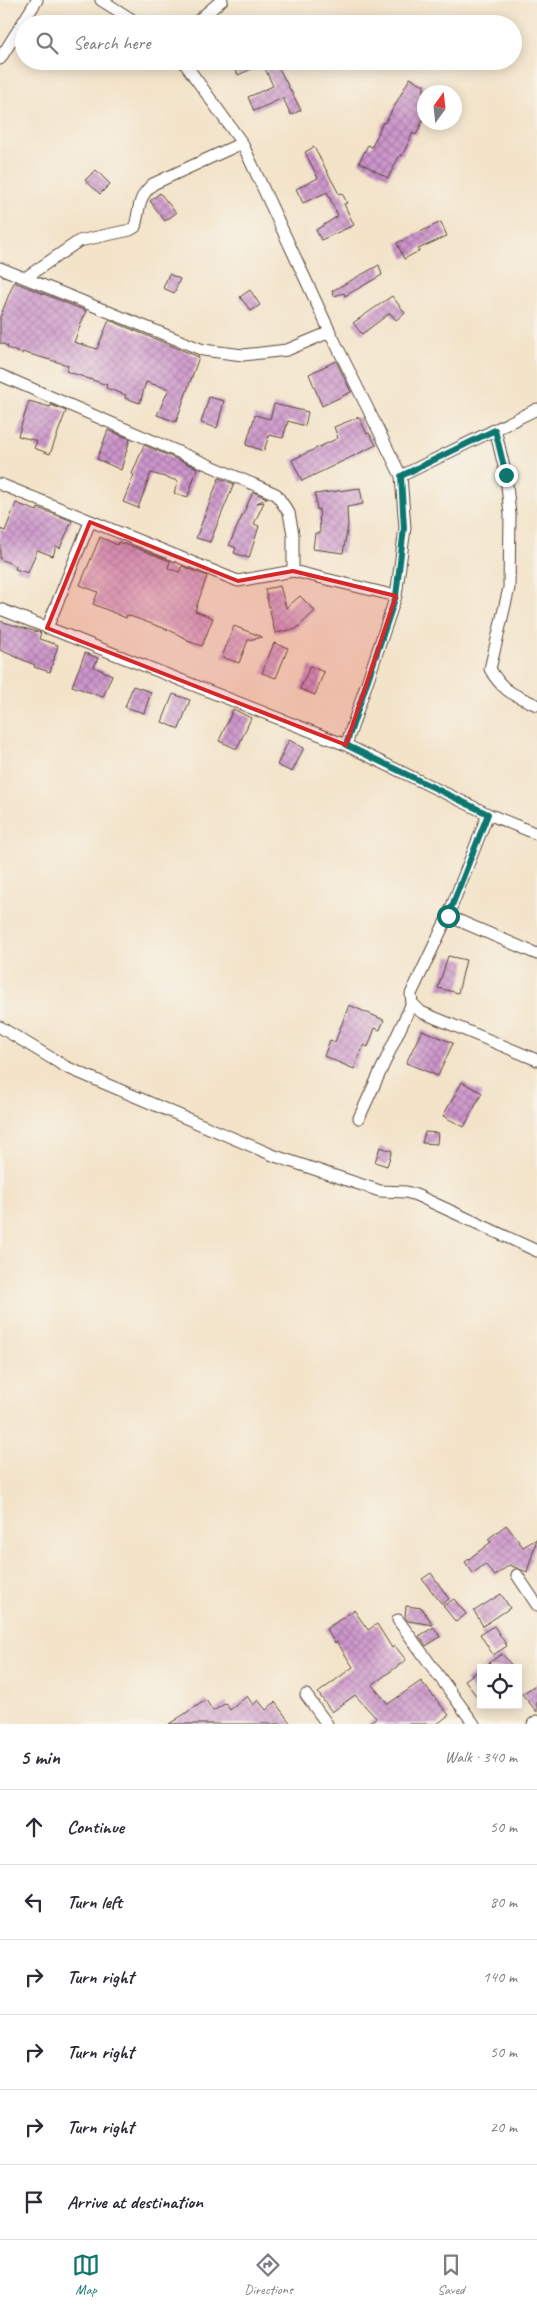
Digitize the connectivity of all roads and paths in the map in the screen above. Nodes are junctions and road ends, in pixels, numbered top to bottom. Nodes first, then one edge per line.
1 (37, 0) edge
2 (100, 0) edge
3 (222, 0) edge
4 (28, 15) edge
5 (124, 15) edge
6 (204, 15) edge
7 (15, 35) edge
8 (0, 59) edge
9 (189, 70) edge
10 (242, 143) junction
11 (0, 268) edge
12 (25, 278) junction
13 (330, 332) junction
14 (0, 375) edge
15 (537, 409) edge
16 (495, 430) junction
17 (401, 476) junction
18 (0, 484) edge
19 (90, 522) junction
20 (294, 571) junction
21 (396, 596) junction
22 (0, 609) edge
23 (47, 628) junction
24 (537, 705) edge
25 (346, 745) junction
26 (488, 814) junction
27 (537, 834) edge
28 (448, 916) junction
29 (537, 954) edge
30 (412, 1003) junction
31 (0, 1027) edge
32 (537, 1060) edge
33 (359, 1118) dead end
34 (537, 1251) edge
35 (517, 1575) dead end
36 (537, 1605) edge
37 (398, 1620) dead end
38 (306, 1695) dead end
39 (537, 1721) edge
40 (327, 1724) edge
41 (474, 1724) edge
42 (533, 1724) edge

1 - 4 street
2 - 5 street
3 - 6 street
7 - 8 street
9 - 10 street
10 - 12 street
10 - 13 street
11 - 12 street
12 - 13 street
13 - 17 street
14 - 20 street
15 - 16 street
16 - 17 street
16 - 24 street
17 - 21 street
18 - 19 street
19 - 20 street
19 - 23 street
20 - 21 street
21 - 25 street
22 - 23 street
23 - 25 street
25 - 26 street
26 - 27 street
26 - 28 street
28 - 29 street
28 - 30 street
30 - 32 street
30 - 33 street
31 - 34 street
35 - 36 street
37 - 41 street
38 - 40 street
39 - 42 street

